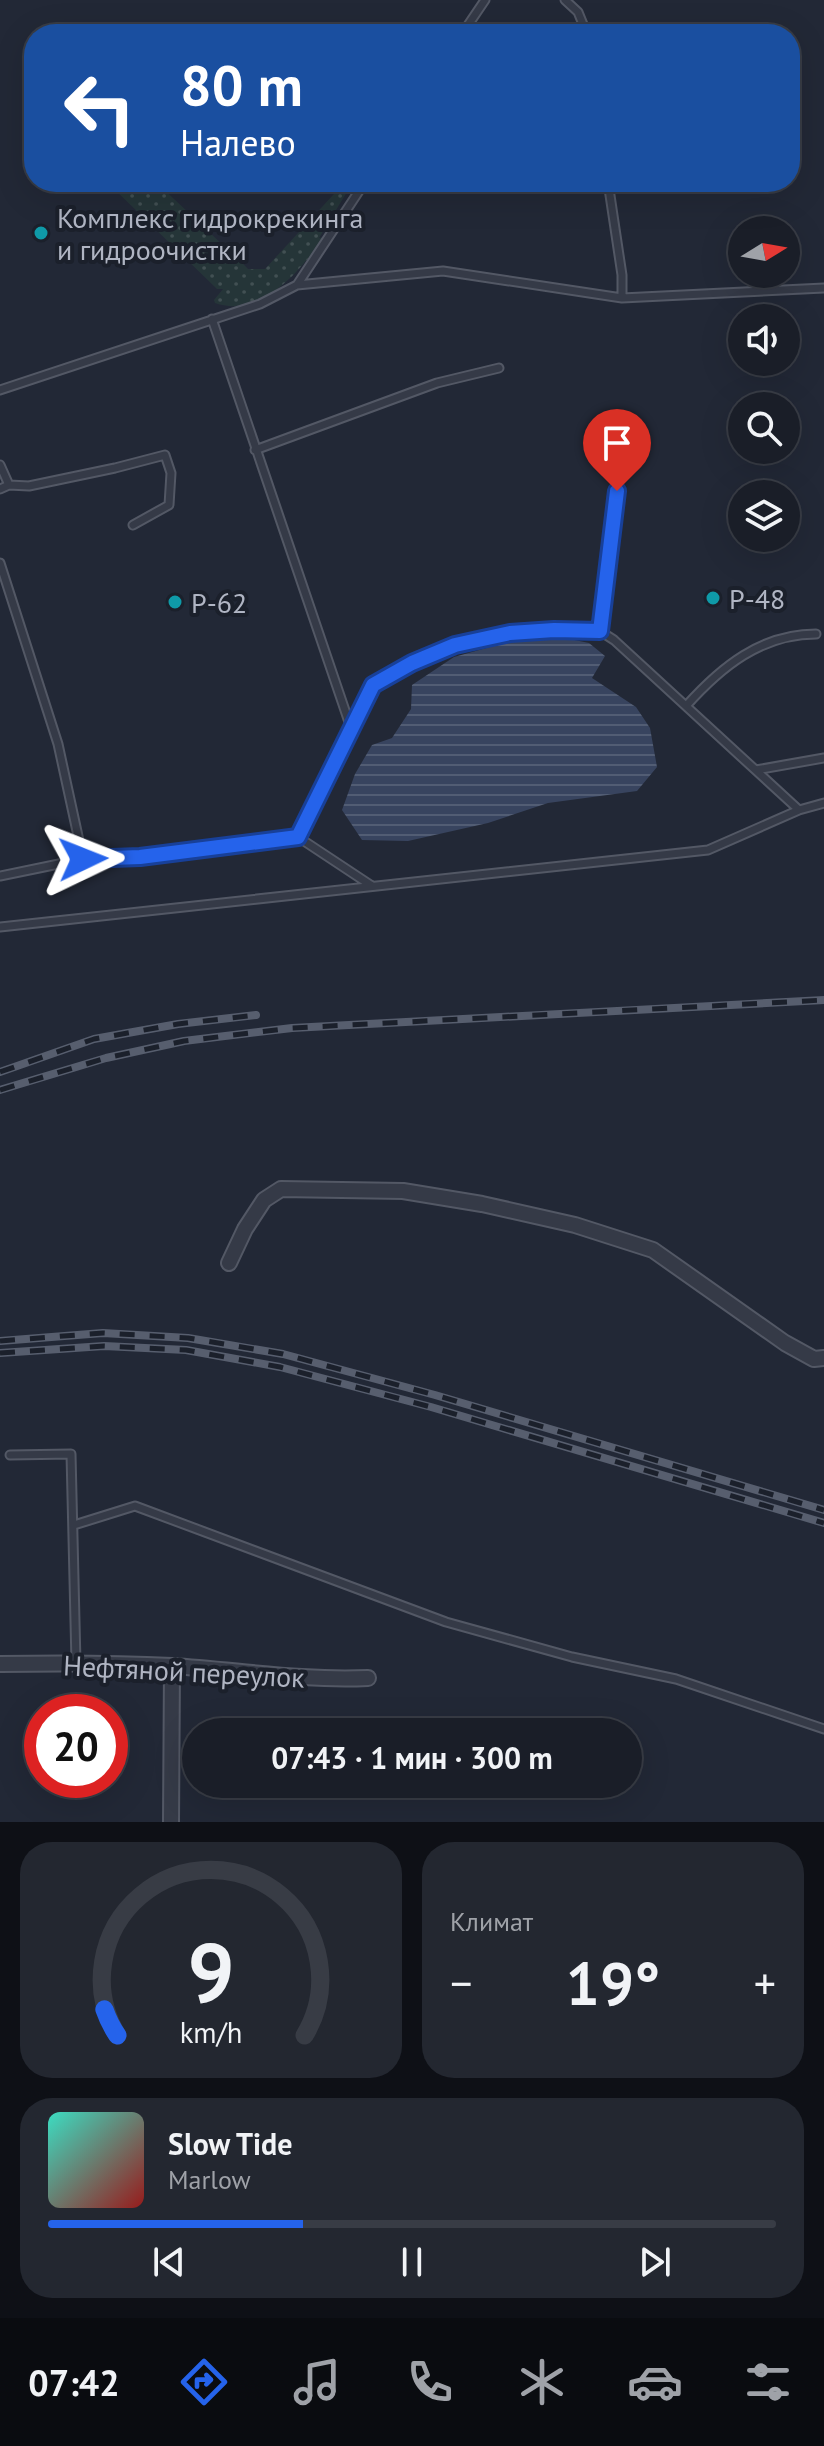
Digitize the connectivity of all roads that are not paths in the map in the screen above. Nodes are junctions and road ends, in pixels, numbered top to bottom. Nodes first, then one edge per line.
1 (485, 0) edge
2 (565, 0) edge
3 (469, 24) edge
4 (583, 24) edge
5 (358, 192) edge
6 (610, 192) edge
7 (297, 285) junction
8 (824, 288) edge
9 (622, 298) junction
10 (212, 319) junction
11 (499, 368) dead end
12 (0, 390) edge
13 (255, 450) junction
14 (0, 465) edge
15 (9, 485) junction
16 (0, 489) edge
17 (617, 491) dead end
18 (133, 525) dead end
19 (0, 563) edge
20 (600, 631) junction
21 (816, 634) dead end
22 (686, 706) junction
23 (352, 731) junction
24 (824, 758) edge
25 (756, 770) junction
26 (824, 803) edge
27 (799, 810) junction
28 (298, 837) junction
29 (83, 859) junction
30 (0, 876) edge
31 (372, 886) junction
32 (0, 927) edge
33 (229, 1263) dead end
34 (824, 1358) edge
35 (10, 1455) dead end
36 (74, 1525) junction
37 (76, 1663) junction
38 (0, 1664) edge
39 (172, 1666) junction
40 (368, 1678) dead end
41 (824, 1729) edge
42 (171, 1822) edge

1 - 3 lane
2 - 4 lane
5 - 7 lane
6 - 9 lane
7 - 9 lane
7 - 10 lane
8 - 9 lane
10 - 12 lane
10 - 13 lane
11 - 13 lane
13 - 23 lane
14 - 15 lane
15 - 16 lane
15 - 18 lane
17 - 20 lane
19 - 29 lane
20 - 22 lane
20 - 23 lane
21 - 22 lane
22 - 25 lane
23 - 28 lane
24 - 25 lane
25 - 27 lane
26 - 27 lane
27 - 31 lane
28 - 29 lane
28 - 31 lane
29 - 30 lane
31 - 32 lane
33 - 34 street
35 - 36 lane
36 - 37 lane
36 - 41 lane
37 - 38 street, Нефтяной переулок
37 - 39 street, Нефтяной переулок
39 - 40 street, Нефтяной переулок
39 - 42 street

